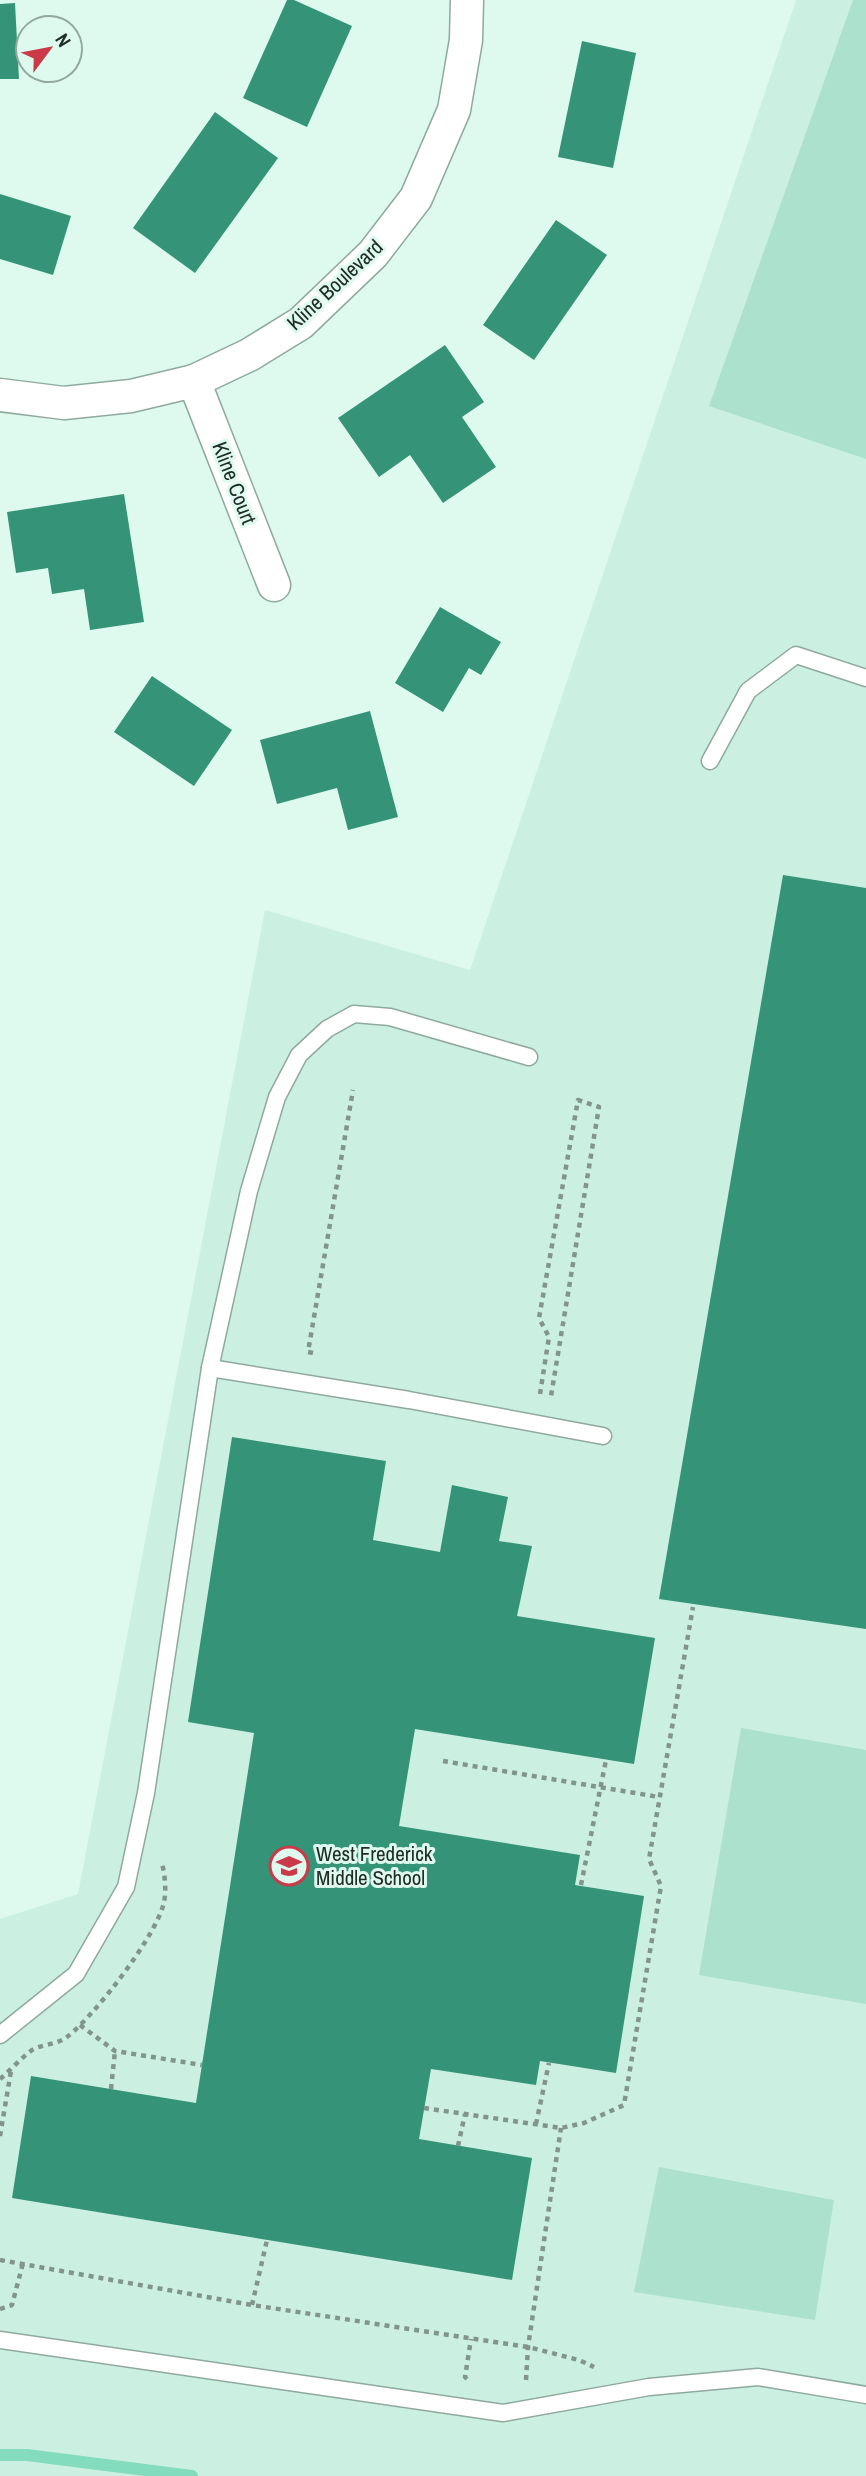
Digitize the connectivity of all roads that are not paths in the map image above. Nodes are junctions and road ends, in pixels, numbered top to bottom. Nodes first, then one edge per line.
1 (467, 0) edge
2 (194, 381) junction
3 (0, 395) edge
4 (274, 585) dead end
5 (866, 678) edge
6 (710, 761) dead end
7 (529, 1057) dead end
8 (210, 1368) junction
9 (603, 1436) dead end
10 (0, 2035) edge
11 (0, 2340) edge
12 (866, 2395) edge

1 - 2 street, Kline Boulevard
2 - 3 street, Kline Boulevard
2 - 4 street, Kline Court
5 - 6 lane
7 - 8 lane
8 - 9 lane
8 - 10 lane
11 - 12 lane

